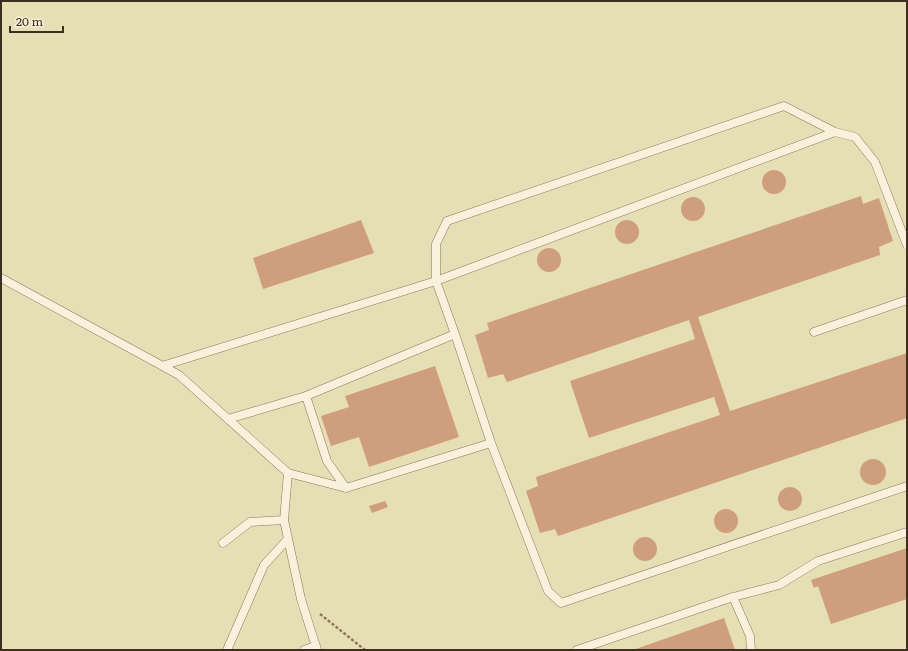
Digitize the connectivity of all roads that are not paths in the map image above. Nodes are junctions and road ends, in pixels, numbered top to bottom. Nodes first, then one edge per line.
1 (835, 132) junction
2 (907, 245) edge
3 (1, 278) edge
4 (436, 281) junction
5 (907, 300) edge
6 (814, 332) dead end
7 (456, 334) junction
8 (162, 366) junction
9 (306, 396) junction
10 (228, 418) junction
11 (491, 443) junction
12 (288, 473) junction
13 (907, 486) edge
14 (346, 488) junction
15 (284, 520) junction
16 (907, 532) edge
17 (288, 539) junction
18 (223, 543) dead end
19 (733, 597) junction
20 (316, 648) edge
21 (580, 649) edge
22 (227, 650) edge
23 (304, 650) edge
24 (751, 650) edge

1 - 2 lane
1 - 4 lane
1 - 4 lane
3 - 8 lane
4 - 7 lane
4 - 8 lane
5 - 6 lane
7 - 9 lane
7 - 11 lane
8 - 10 lane
9 - 10 lane
9 - 14 lane
10 - 12 lane
11 - 13 lane
11 - 14 lane
12 - 14 lane
12 - 15 lane
15 - 17 lane
15 - 18 lane
16 - 19 lane
17 - 20 lane
17 - 22 lane
19 - 21 lane
19 - 24 lane
20 - 23 lane

